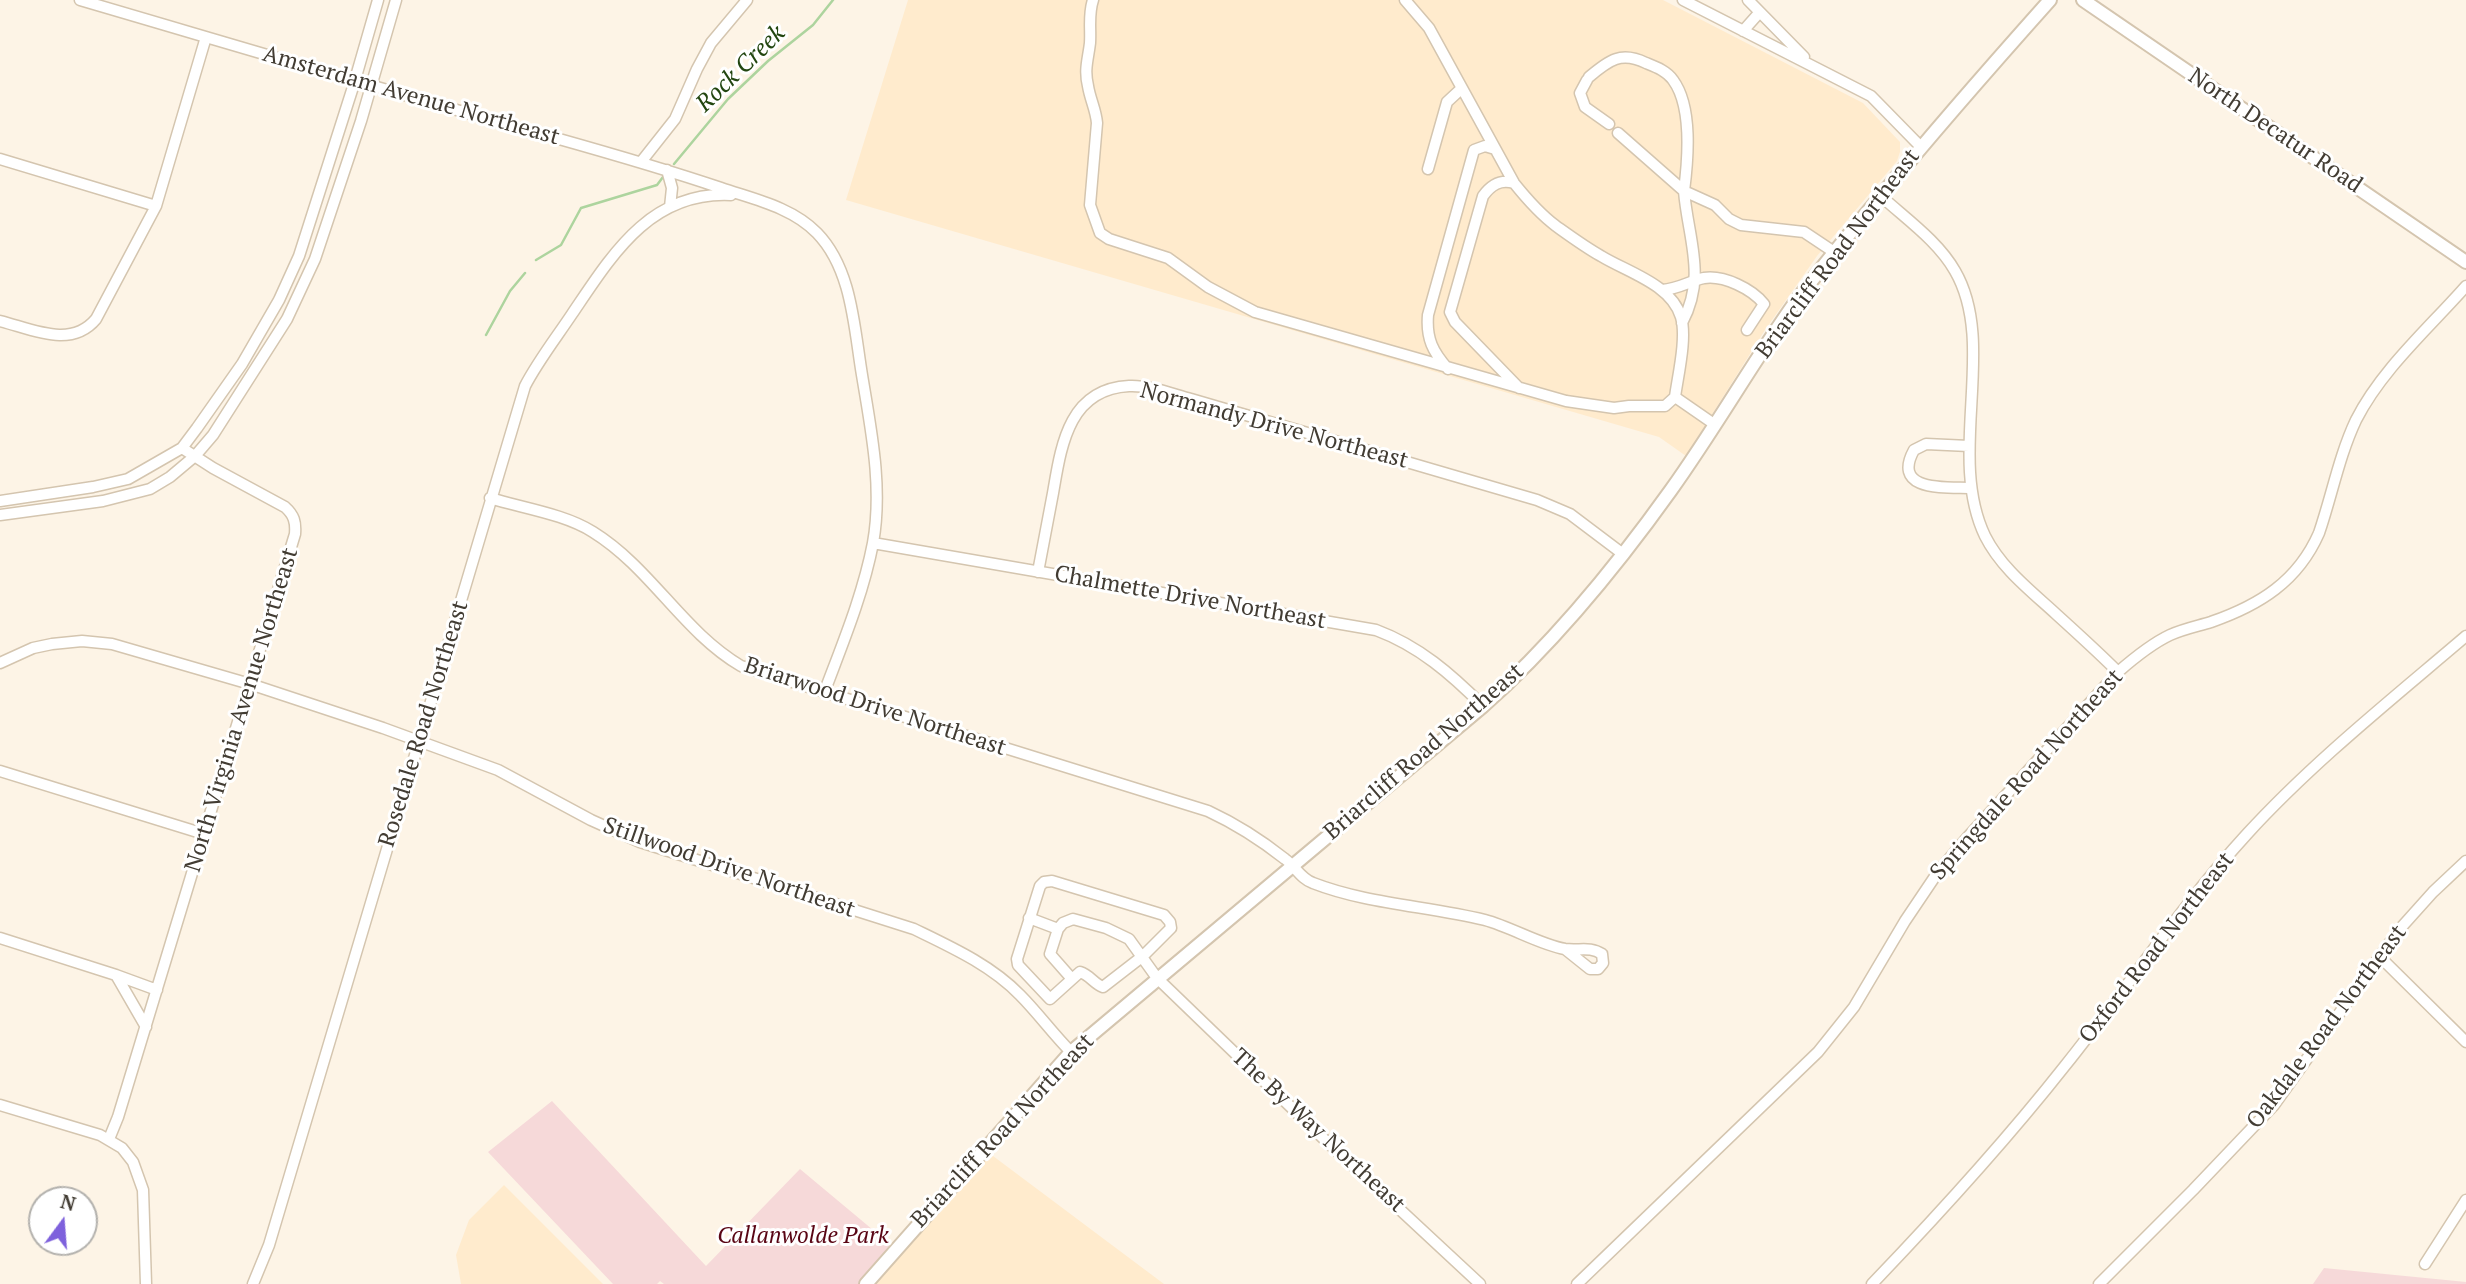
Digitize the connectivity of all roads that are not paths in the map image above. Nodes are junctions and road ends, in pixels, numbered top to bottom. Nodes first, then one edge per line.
1 (80, 0) edge
2 (379, 0) edge
3 (396, 0) edge
4 (747, 0) edge
5 (1093, 0) edge
6 (1405, 0) edge
7 (1683, 0) edge
8 (1748, 0) edge
9 (2050, 0) edge
10 (2083, 0) edge
11 (1759, 13) junction
12 (1743, 31) junction
13 (206, 37) junction
14 (1813, 66) junction
15 (355, 80) junction
16 (372, 85) junction
17 (1461, 89) junction
18 (1478, 119) junction
19 (1609, 124) dead end
20 (1618, 133) dead end
21 (1920, 146) junction
22 (1475, 150) junction
23 (1495, 150) junction
24 (0, 159) edge
25 (642, 162) junction
26 (1427, 169) dead end
27 (667, 170) junction
28 (1514, 183) junction
29 (1684, 191) junction
30 (742, 195) junction
31 (1881, 196) junction
32 (156, 206) junction
33 (670, 207) junction
34 (1834, 252) junction
35 (2466, 262) edge
36 (1695, 281) junction
37 (2466, 286) edge
38 (1661, 290) junction
39 (274, 308) junction
40 (288, 316) junction
41 (0, 321) edge
42 (1682, 323) junction
43 (1747, 330) dead end
44 (1448, 369) junction
45 (1520, 388) junction
46 (1675, 397) junction
47 (1714, 424) junction
48 (1969, 446) junction
49 (182, 448) junction
50 (195, 456) junction
51 (1970, 488) junction
52 (490, 498) junction
53 (0, 501) edge
54 (0, 515) edge
55 (873, 542) junction
56 (1623, 554) junction
57 (1038, 572) junction
58 (2466, 636) edge
59 (0, 663) edge
60 (2118, 672) junction
61 (250, 684) junction
62 (824, 693) junction
63 (1483, 706) junction
64 (418, 742) junction
65 (0, 771) edge
66 (204, 834) junction
67 (2466, 861) edge
68 (1293, 865) junction
69 (1029, 918) junction
70 (1058, 929) junction
71 (0, 938) edge
72 (1565, 949) dead end
73 (1143, 956) junction
74 (2379, 956) junction
75 (116, 975) junction
76 (1157, 978) junction
77 (1072, 979) junction
78 (1033, 981) junction
79 (157, 990) junction
80 (1020, 995) junction
81 (146, 1027) junction
82 (2466, 1042) edge
83 (1070, 1052) junction
84 (0, 1105) edge
85 (109, 1139) junction
86 (2466, 1200) edge
87 (2425, 1264) dead end
88 (146, 1284) edge
89 (253, 1284) edge
90 (866, 1284) edge
91 (1480, 1284) edge
92 (1577, 1284) edge
93 (1872, 1284) edge
94 (2099, 1284) edge

1 - 13 street, Amsterdam Avenue Northeast
2 - 15 street
3 - 16 street
4 - 25 street
5 - 44 street
6 - 17 street
7 - 12 street
8 - 11 street
9 - 21 main road, Briarcliff Road Northeast
10 - 35 main road, North Decatur Road
11 - 12 street
11 - 14 street
12 - 14 street
13 - 15 street, Amsterdam Avenue Northeast
13 - 32 street
14 - 21 street
15 - 16 street, Amsterdam Avenue Northeast
15 - 39 street
16 - 25 street, Amsterdam Avenue Northeast
16 - 40 street
17 - 18 street
17 - 26 street
18 - 22 street
18 - 23 street
19 - 29 street
20 - 29 street
21 - 31 main road, Briarcliff Road Northeast
22 - 23 street
22 - 44 street
23 - 28 street
24 - 32 street
25 - 27 street, Amsterdam Avenue Northeast
27 - 30 street, Amsterdam Avenue Northeast
27 - 33 street
28 - 38 street
28 - 45 street
29 - 34 street
29 - 36 street
30 - 33 street, Rosedale Road Northeast
30 - 55 street, Amsterdam Avenue Northeast
31 - 34 main road, Briarcliff Road Northeast
31 - 48 street
32 - 41 street
33 - 52 street, Rosedale Road Northeast
34 - 47 main road, Briarcliff Road Northeast
36 - 38 street
36 - 42 street
36 - 43 street
37 - 60 street, Springdale Road Northeast
38 - 42 street
39 - 40 street
39 - 49 street
40 - 50 street
42 - 46 street
44 - 45 street
45 - 46 street
46 - 47 street
47 - 56 main road, Briarcliff Road Northeast
48 - 51 street
48 - 51 street
49 - 50 street, North Virginia Avenue Northeast
49 - 53 street
50 - 54 street
50 - 61 street, North Virginia Avenue Northeast
51 - 60 street
52 - 62 street, Briarwood Drive Northeast
52 - 64 street, Rosedale Road Northeast
55 - 57 street, Chalmette Drive Northeast
55 - 62 street, Amsterdam Avenue Northeast
56 - 57 street, Normandy Drive Northeast
56 - 63 main road, Briarcliff Road Northeast
57 - 63 street, Chalmette Drive Northeast
58 - 93 street, Oxford Road Northeast
59 - 61 street, Stillwood Drive Northeast
60 - 92 street, Springdale Road Northeast
61 - 64 street, Stillwood Drive Northeast
61 - 66 street, North Virginia Avenue Northeast
62 - 68 street, Briarwood Drive Northeast
63 - 68 main road, Briarcliff Road Northeast
64 - 80 street, Stillwood Drive Northeast
64 - 89 street, Rosedale Road Northeast
65 - 66 street
66 - 79 street, North Virginia Avenue Northeast
67 - 74 street, Oakdale Road Northeast
68 - 72 street, Briarwood Drive Northeast
68 - 76 main road, Briarcliff Road Northeast
69 - 70 street
69 - 73 street
69 - 78 street
70 - 73 street, The By Way Northeast
70 - 77 street
71 - 75 street
73 - 76 street, The By Way Northeast
73 - 77 street
74 - 82 street
74 - 94 street, Oakdale Road Northeast
75 - 79 street
75 - 81 street
76 - 83 main road, Briarcliff Road Northeast
76 - 91 street, The By Way Northeast
77 - 78 street
78 - 80 street
79 - 81 street, North Virginia Avenue Northeast
80 - 83 street, Stillwood Drive Northeast
81 - 85 street, North Virginia Avenue Northeast
83 - 90 main road, Briarcliff Road Northeast
84 - 85 street
85 - 88 street
86 - 87 street

